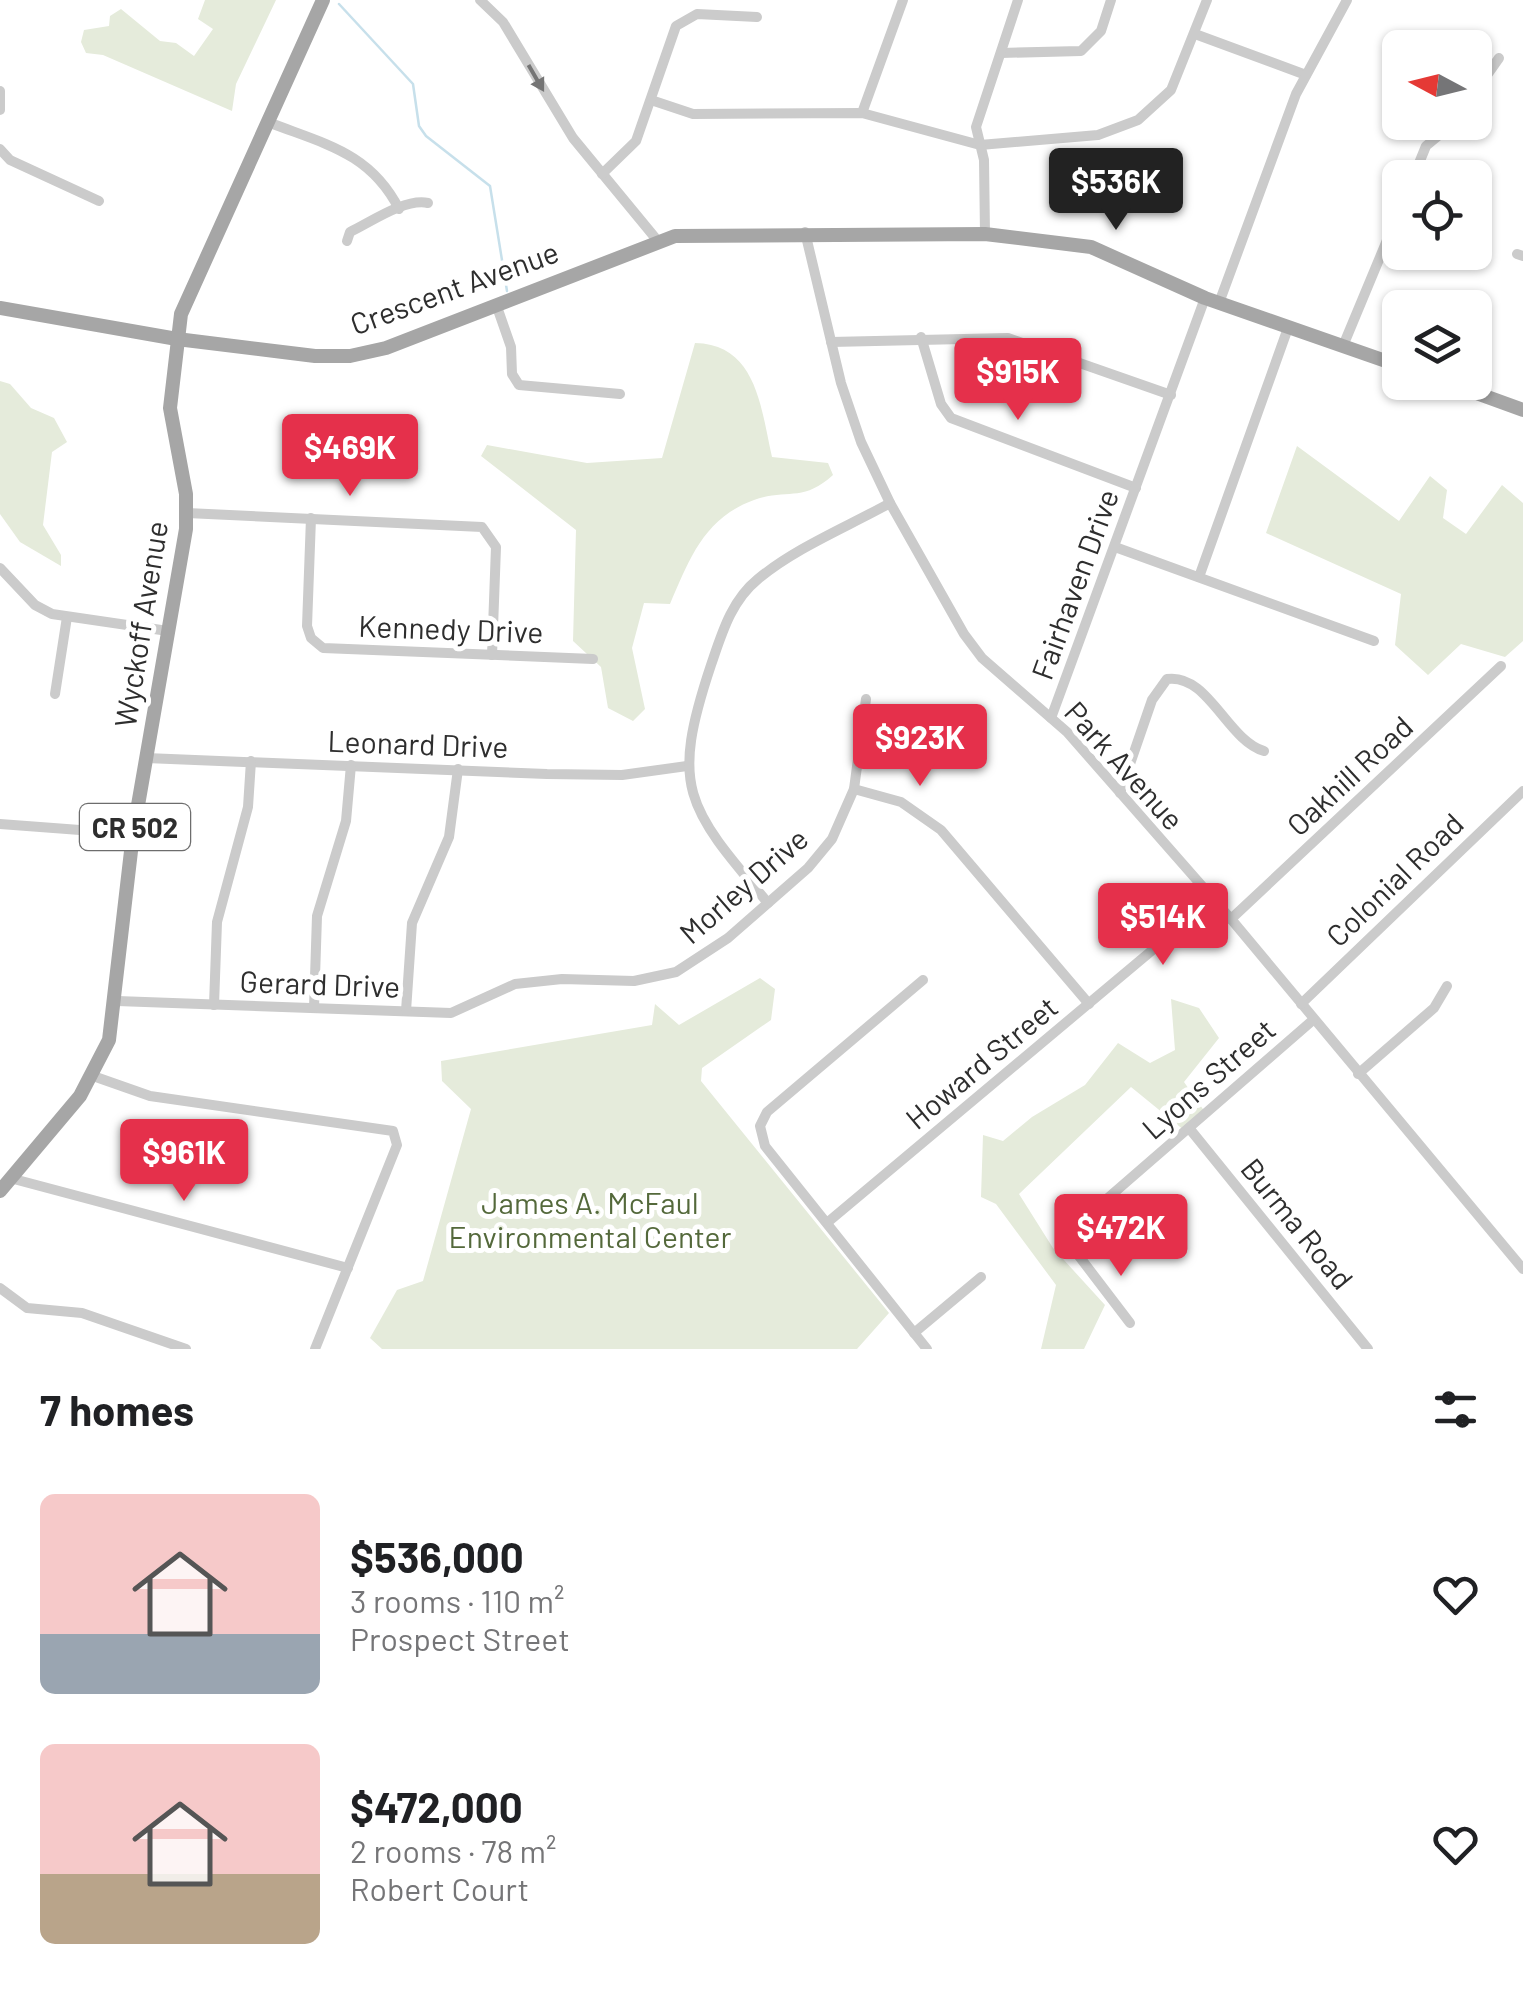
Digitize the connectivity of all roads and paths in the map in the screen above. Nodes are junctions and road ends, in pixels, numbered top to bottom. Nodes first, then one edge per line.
1 (323, 0) edge
2 (480, 0) edge
3 (902, 0) edge
4 (1018, 0) edge
5 (1112, 0) edge
6 (1206, 0) edge
7 (1347, 0) edge
8 (757, 17) dead end
9 (1195, 34) junction
10 (1000, 53) junction
11 (1499, 58) dead end
12 (1492, 68) edge
13 (1306, 75) junction
14 (0, 91) edge
15 (650, 100) junction
16 (0, 110) edge
17 (862, 113) junction
18 (268, 122) junction
19 (980, 145) junction
20 (0, 149) edge
21 (602, 174) junction
22 (100, 201) dead end
23 (428, 203) dead end
24 (399, 209) junction
25 (805, 232) junction
26 (985, 234) junction
27 (657, 240) junction
28 (348, 241) dead end
29 (1382, 253) edge
30 (1212, 301) junction
31 (496, 304) junction
32 (0, 308) edge
33 (1288, 328) junction
34 (921, 338) junction
35 (177, 340) junction
36 (831, 342) junction
37 (1344, 346) junction
38 (1382, 360) edge
39 (620, 394) dead end
40 (1171, 395) junction
41 (1492, 399) edge
42 (1523, 410) edge
43 (1136, 488) junction
44 (890, 503) junction
45 (187, 513) junction
46 (310, 518) junction
47 (1115, 547) junction
48 (0, 568) edge
49 (1198, 577) junction
50 (67, 617) junction
51 (168, 631) junction
52 (1374, 641) dead end
53 (492, 655) junction
54 (594, 659) dead end
55 (1501, 666) dead end
56 (55, 694) dead end
57 (866, 699) dead end
58 (1052, 718) junction
59 (1264, 751) dead end
60 (146, 758) junction
61 (252, 762) junction
62 (351, 765) junction
63 (687, 766) junction
64 (458, 769) junction
65 (854, 789) junction
66 (1523, 790) edge
67 (1120, 793) junction
68 (0, 824) edge
69 (134, 834) junction
70 (1212, 901) junction
71 (768, 902) junction
72 (1231, 920) junction
73 (923, 980) dead end
74 (515, 984) joint
75 (1447, 986) dead end
76 (117, 1001) junction
77 (1089, 1004) junction
78 (1300, 1004) junction
79 (214, 1005) junction
80 (314, 1008) junction
81 (406, 1011) junction
82 (1313, 1020) junction
83 (1358, 1074) junction
84 (93, 1076) junction
85 (1189, 1128) junction
86 (10, 1178) junction
87 (0, 1191) edge
88 (828, 1222) junction
89 (348, 1268) junction
90 (1523, 1269) edge
91 (981, 1278) dead end
92 (0, 1288) edge
93 (1130, 1322) dead end
94 (914, 1332) junction
95 (186, 1349) edge
96 (315, 1349) edge
97 (927, 1349) edge
98 (1368, 1349) edge

1 - 18 main road, Wyckoff Avenue / CR 502
2 -> 21 street
3 - 17 street
4 - 10 street
5 - 10 street
6 - 9 street
7 - 13 street, Fairhaven Drive
8 - 15 street
9 - 13 street
9 - 19 street
10 - 19 street
11 - 12 street
13 - 30 street, Fairhaven Drive
14 - 16 street
15 - 17 street
15 - 21 street
17 - 19 street
18 - 24 street
18 - 35 main road, Wyckoff Avenue / CR 502
19 - 26 street
20 - 22 street
21 - 27 street
23 - 24 street
24 - 28 street
25 - 26 main road, Crescent Avenue
25 - 27 main road, Crescent Avenue
25 - 36 street, Park Avenue
26 - 30 main road, Crescent Avenue
27 - 31 main road, Crescent Avenue
29 - 37 street
30 - 33 main road, Crescent Avenue
30 - 40 street, Fairhaven Drive
31 - 35 main road, Crescent Avenue
31 - 39 street
32 - 35 main road, Crescent Avenue
33 - 37 main road, Crescent Avenue
33 - 49 street
34 - 36 street
34 - 40 street
34 - 43 street
35 - 45 main road, Wyckoff Avenue / CR 502
36 - 44 street, Park Avenue
37 - 38 main road, Crescent Avenue
40 - 43 street, Fairhaven Drive
41 - 42 main road
43 - 47 street, Fairhaven Drive
44 - 58 street, Park Avenue
44 - 63 street
45 - 46 street
45 - 51 main road, Wyckoff Avenue / CR 502
46 - 53 street, Kennedy Drive
46 - 53 street
47 - 49 street
47 - 58 street, Fairhaven Drive
48 - 50 street
49 - 52 street
50 - 51 street
50 - 56 street
51 - 60 main road, Wyckoff Avenue / CR 502
53 - 54 street, Kennedy Drive
55 - 72 street, Oakhill Road
57 - 65 street, Morley Drive
58 - 67 street, Park Avenue
59 - 67 street
60 - 61 street, Leonard Drive
60 - 69 main road, Wyckoff Avenue / CR 502
61 - 62 street, Leonard Drive
61 - 79 street
62 - 64 street, Leonard Drive
62 - 80 street
63 - 64 street, Leonard Drive
63 - 71 street
64 - 81 street
65 - 71 street, Morley Drive
65 - 77 street
66 - 78 street, Colonial Road
67 - 70 street, Park Avenue
68 - 69 street
69 - 76 main road, Wyckoff Avenue / CR 502
70 - 72 street, Park Avenue
70 - 77 street, Howard Street
71 - 74 street, Morley Drive
72 - 78 street, Park Avenue
73 - 88 street
74 - 81 street, Gerard Drive
75 - 83 street
76 - 79 street, Gerard Drive
76 - 84 main road, Wyckoff Avenue / CR 502
77 - 88 street, Howard Street
78 - 82 street, Park Avenue
79 - 80 street, Gerard Drive
80 - 81 street, Gerard Drive
82 - 83 street, Park Avenue
82 - 85 street, Lyons Street
83 - 90 street, Park Avenue
84 - 86 main road, Wyckoff Avenue / CR 502
84 - 89 street
85 - 93 street, Lyons Street
85 - 98 street, Burma Road
86 - 87 main road, Wyckoff Avenue / CR 502
86 - 89 street
88 - 94 street
89 - 96 street
91 - 94 street
92 - 95 street
94 - 97 street

